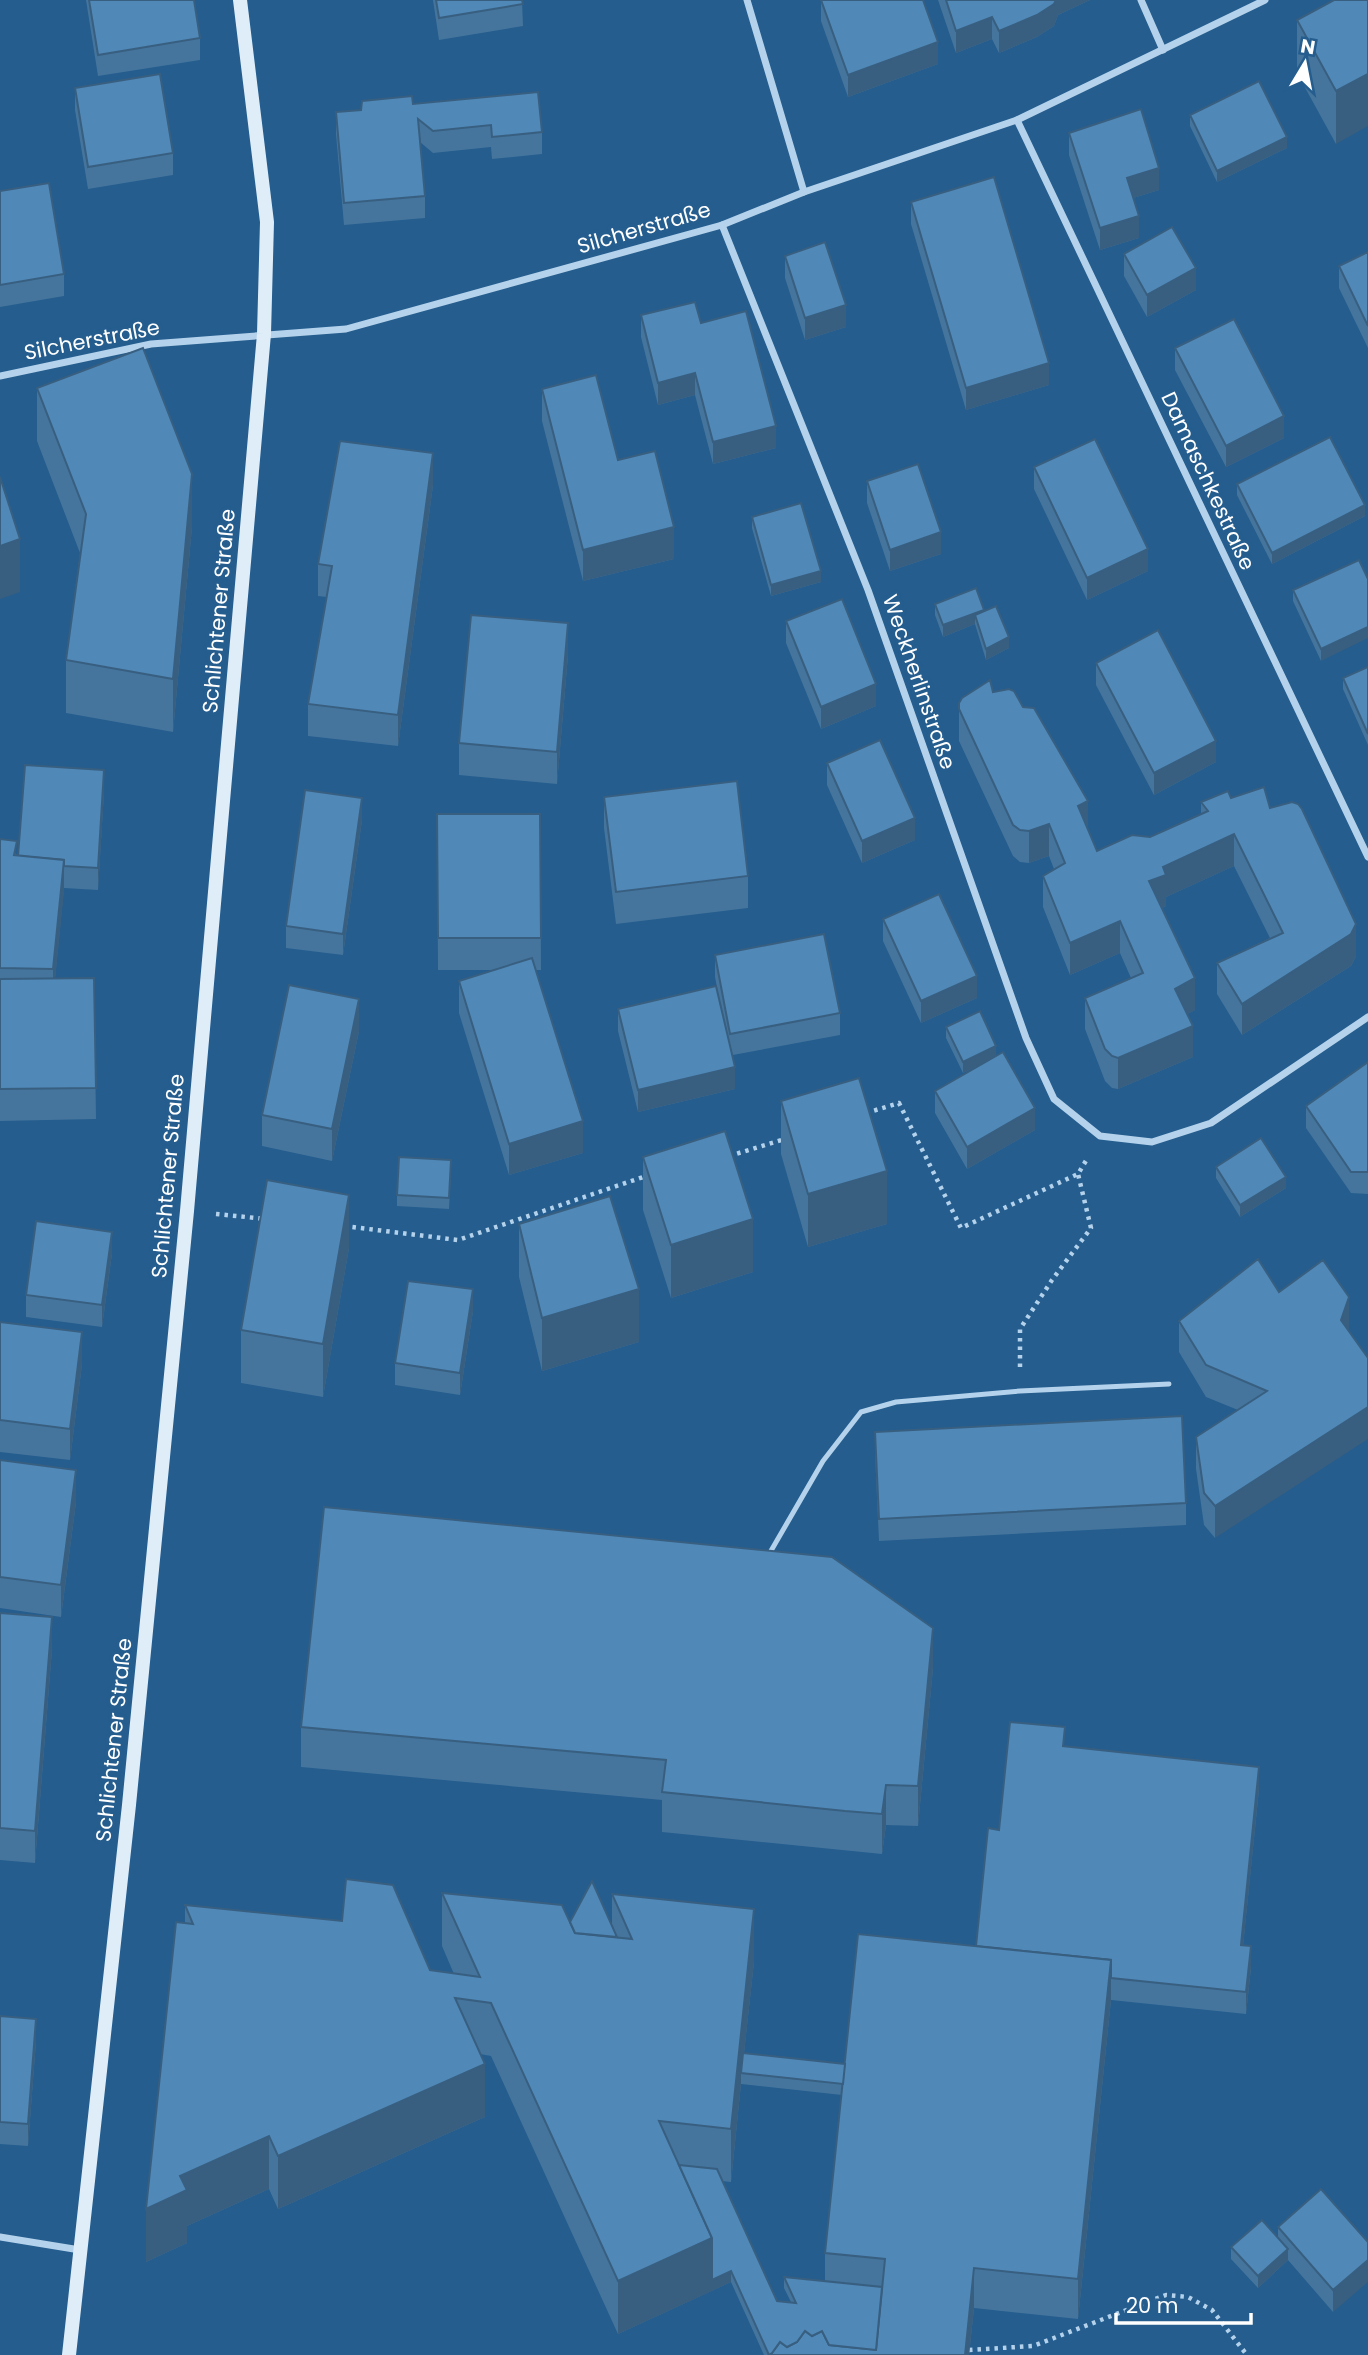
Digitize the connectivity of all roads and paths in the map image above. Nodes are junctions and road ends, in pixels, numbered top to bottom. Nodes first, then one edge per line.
1 (240, 0) edge
2 (747, 0) edge
3 (1141, 0) edge
4 (1265, 0) edge
5 (1163, 50) junction
6 (1017, 120) junction
7 (804, 192) junction
8 (722, 225) junction
9 (264, 334) junction
10 (0, 376) edge
11 (1368, 857) edge
12 (1368, 1017) edge
13 (861, 1115) edge
14 (797, 1135) edge
15 (720, 1158) edge
16 (647, 1175) edge
17 (187, 1211) junction
18 (267, 1219) edge
19 (335, 1225) edge
20 (1169, 1384) dead end
21 (1020, 1391) junction
22 (764, 1561) edge
23 (0, 2237) edge
24 (80, 2250) junction
25 (969, 2350) edge
26 (69, 2355) edge
27 (1247, 2355) edge

1 - 9 main road, Schlichtener Straße
2 - 7 street
3 - 5 street
4 - 5 street, Silcherstraße
5 - 6 street, Silcherstraße
6 - 7 street, Silcherstraße
6 - 11 street, Damaschkestraße
7 - 8 street, Silcherstraße
8 - 9 street, Silcherstraße
8 - 12 street, Weckherlinstraße
9 - 10 street, Silcherstraße
9 - 17 main road, Schlichtener Straße
13 - 21 path
14 - 15 path
16 - 19 path
17 - 18 path
17 - 24 main road, Schlichtener Straße
20 - 21 lane
21 - 22 lane
23 - 24 street
24 - 26 main road, Schlichtener Straße
25 - 27 path

